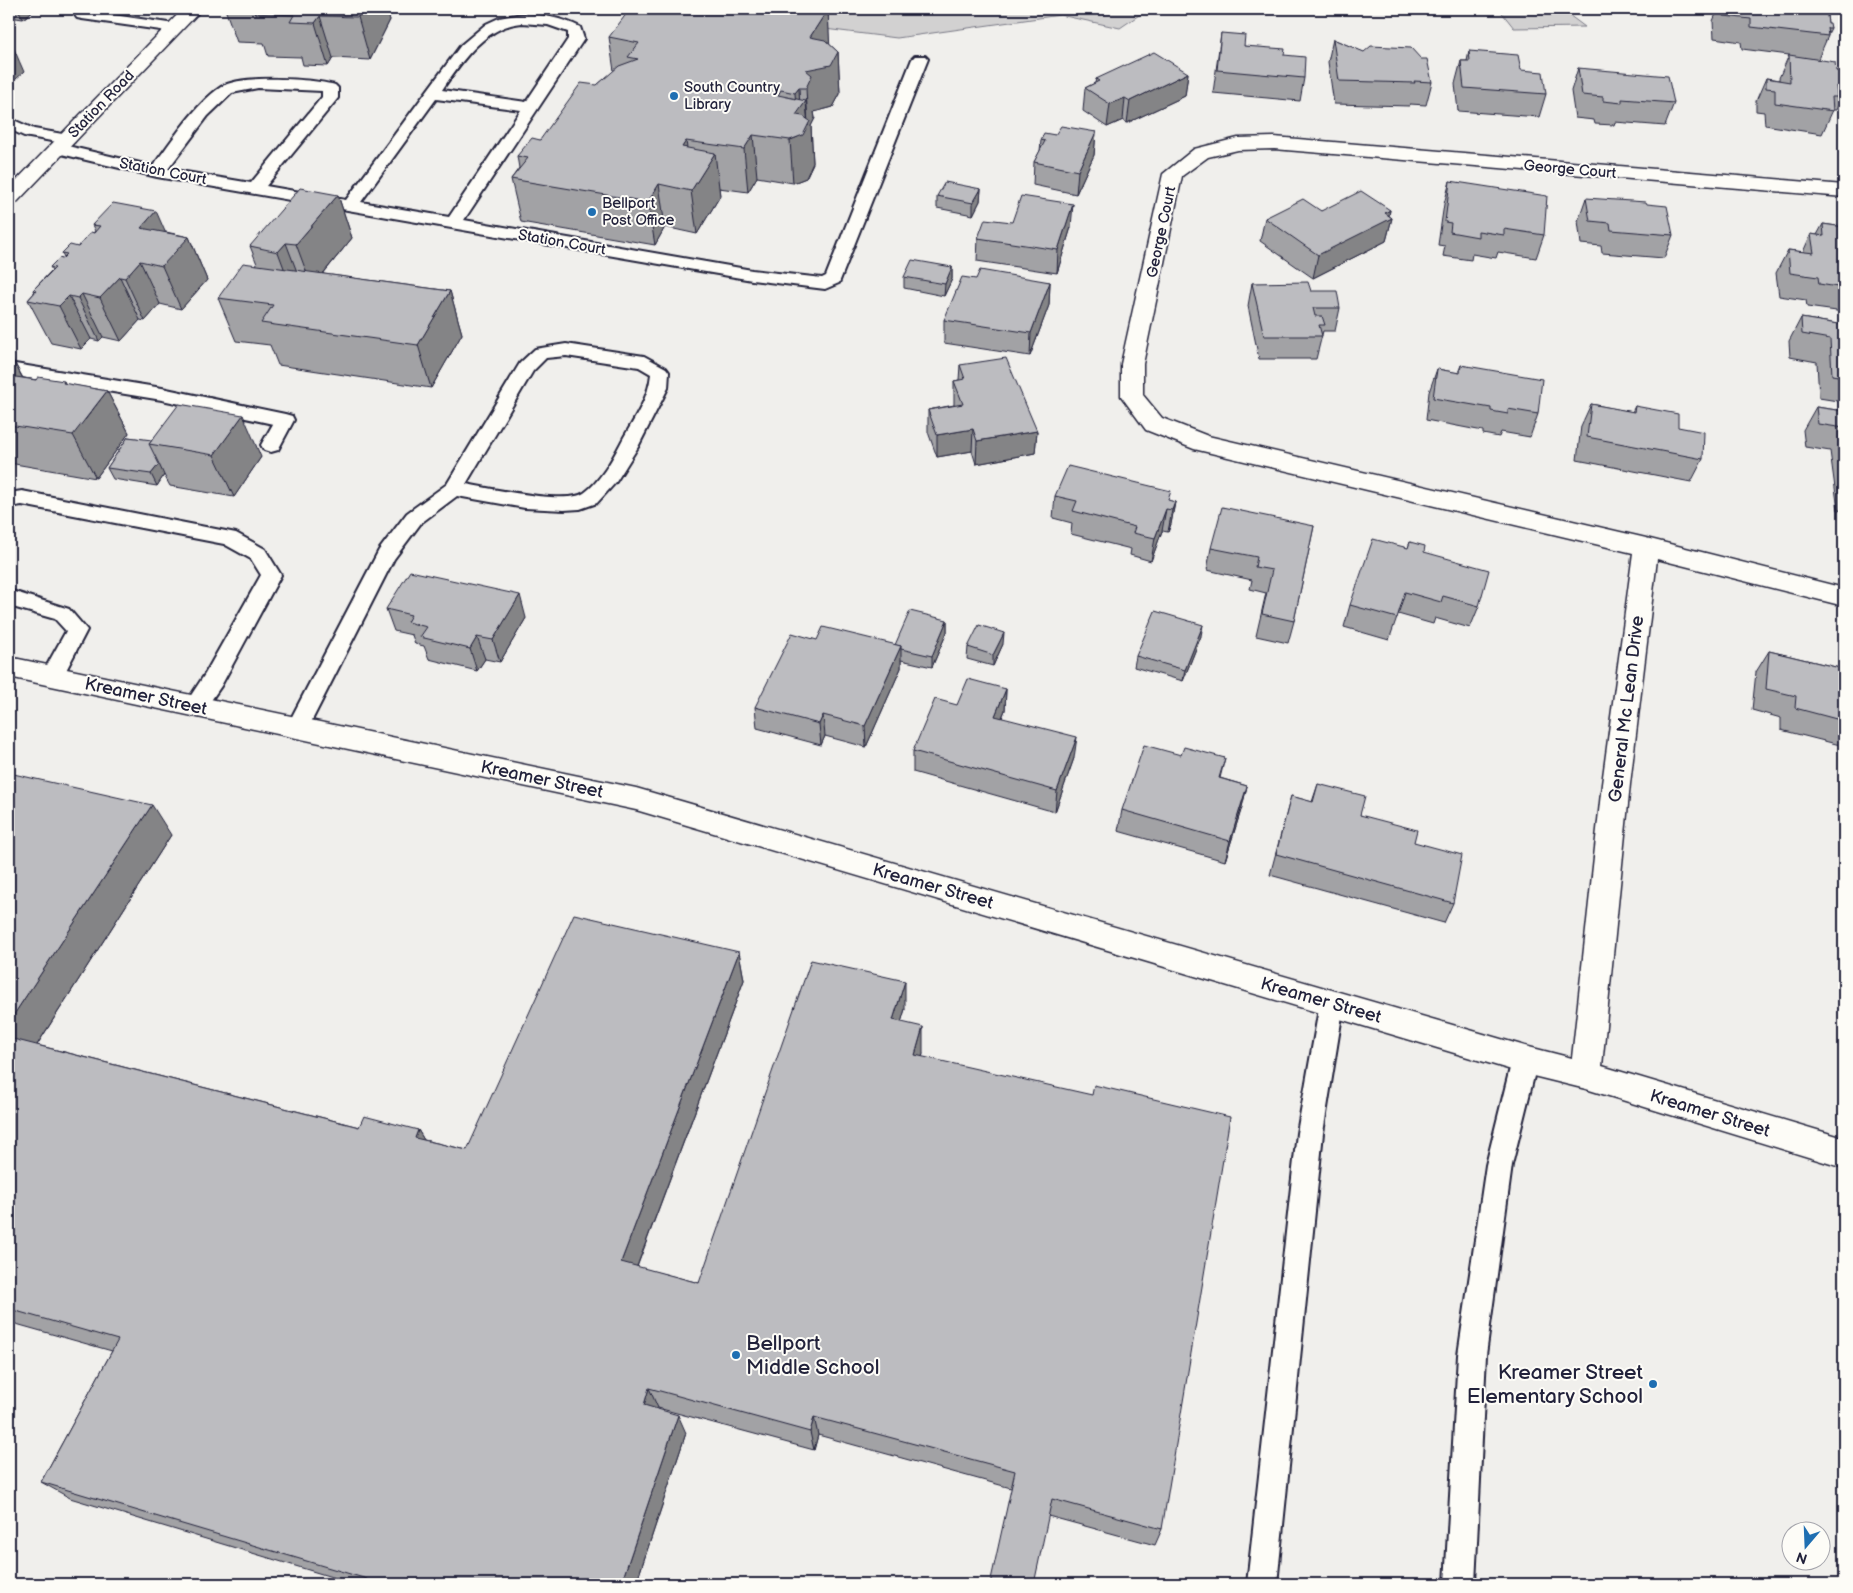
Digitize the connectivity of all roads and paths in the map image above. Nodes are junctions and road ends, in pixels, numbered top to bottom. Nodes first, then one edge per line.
1 (88, 9) edge
2 (193, 9) edge
3 (175, 28) junction
4 (920, 59) dead end
5 (432, 94) junction
6 (532, 107) junction
7 (9, 123) edge
8 (30, 133) junction
9 (9, 136) edge
10 (64, 144) junction
11 (157, 172) junction
12 (256, 188) junction
13 (1844, 192) edge
14 (9, 199) edge
15 (351, 204) junction
16 (454, 222) junction
17 (9, 369) edge
18 (272, 445) dead end
19 (454, 489) junction
20 (9, 500) edge
21 (1646, 547) junction
22 (1844, 597) edge
23 (9, 598) edge
24 (9, 667) edge
25 (52, 676) junction
26 (195, 706) junction
27 (297, 728) junction
28 (1332, 1003) junction
29 (1525, 1060) junction
30 (1586, 1075) junction
31 (1844, 1154) edge
32 (1262, 1584) edge
33 (1460, 1584) edge

1 - 3 lane
2 - 3 street, Station Road
3 - 10 street, Station Road
4 - 16 lane, Station Court
5 - 6 lane
5 - 6 lane
5 - 15 lane
6 - 16 lane
7 - 8 lane
8 - 9 lane
8 - 10 lane, Station Court
10 - 11 lane, Station Court
10 - 14 street, Station Road
11 - 12 lane, Station Court
11 - 12 lane
12 - 15 lane, Station Court
13 - 21 street, George Court
15 - 16 lane, Station Court
17 - 18 lane
19 - 19 lane
19 - 27 lane
20 - 26 lane
21 - 22 street
21 - 30 street, General Mc Lean Drive
23 - 25 lane
24 - 25 street, Kreamer Street
25 - 26 street, Kreamer Street
26 - 27 street, Kreamer Street
27 - 28 street, Kreamer Street
28 - 29 street, Kreamer Street
28 - 32 lane
29 - 30 street, Kreamer Street
29 - 33 lane
30 - 31 street, Kreamer Street

